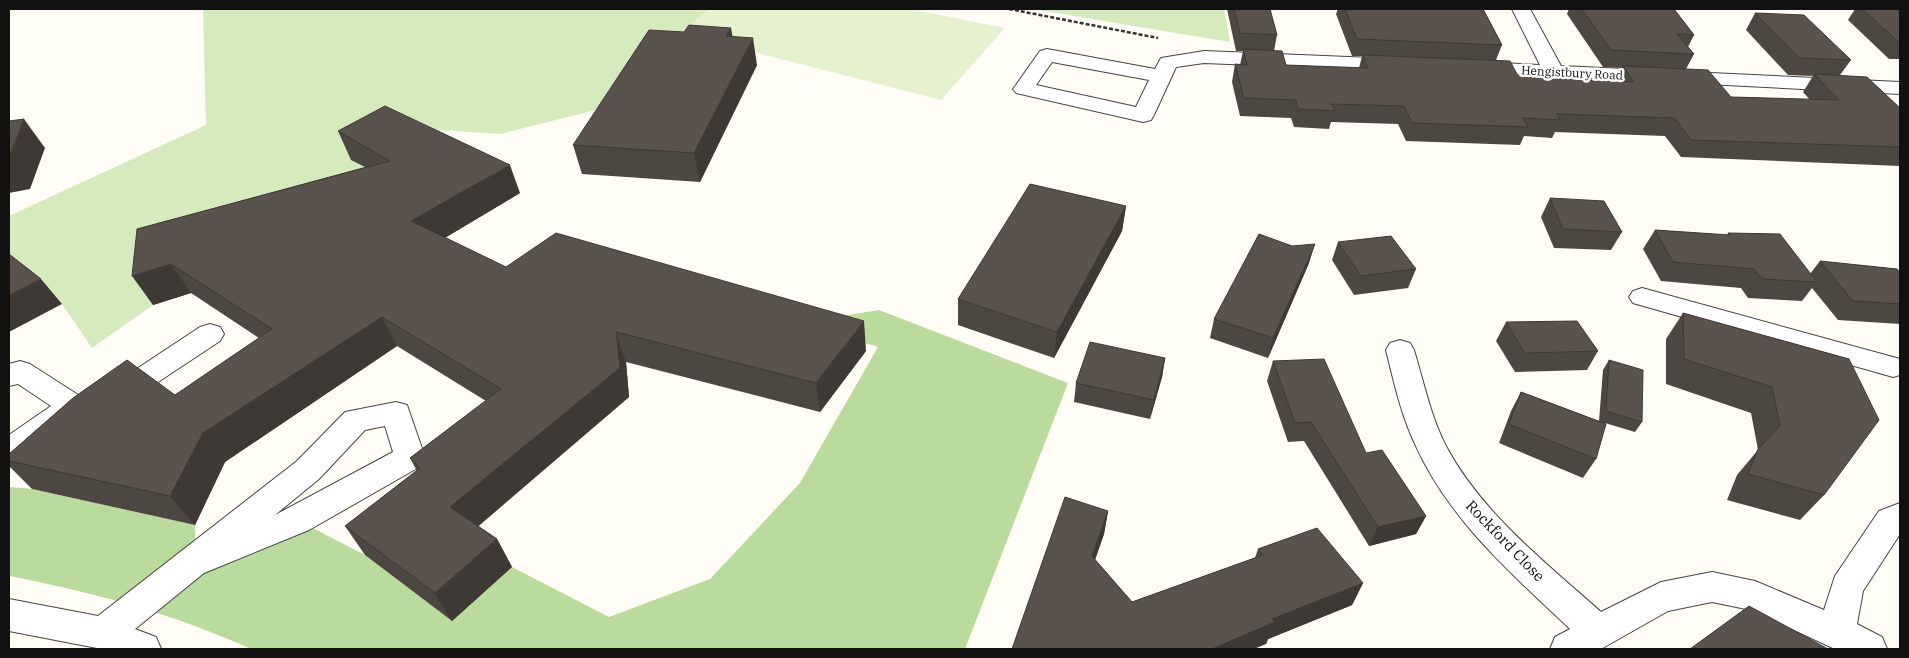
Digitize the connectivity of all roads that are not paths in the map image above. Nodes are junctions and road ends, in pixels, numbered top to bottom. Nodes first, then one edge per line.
1 (1521, 9) edge
2 (1413, 65) edge
3 (1453, 67) edge
4 (1554, 72) junction
5 (1161, 76) junction
6 (1900, 88) edge
7 (1642, 297) dead end
8 (210, 334) dead end
9 (1400, 350) dead end
10 (1898, 375) edge
11 (9, 376) edge
12 (73, 406) junction
13 (9, 451) edge
14 (1900, 516) edge
15 (196, 561) junction
16 (14, 622) edge
17 (1837, 632) junction
18 (103, 633) junction
19 (1599, 633) junction
20 (143, 649) edge
21 (1568, 649) edge
22 (1869, 649) edge

1 - 4 street
2 - 5 street
3 - 4 street, Hengistbury Road
4 - 6 street, Hengistbury Road
5 - 5 street
7 - 10 street
8 - 12 street
9 - 19 street, Rockford Close
11 - 12 street
12 - 13 street
14 - 17 street
15 - 15 street
15 - 18 street
16 - 18 street
17 - 19 street
17 - 22 street
18 - 20 street
19 - 21 street

